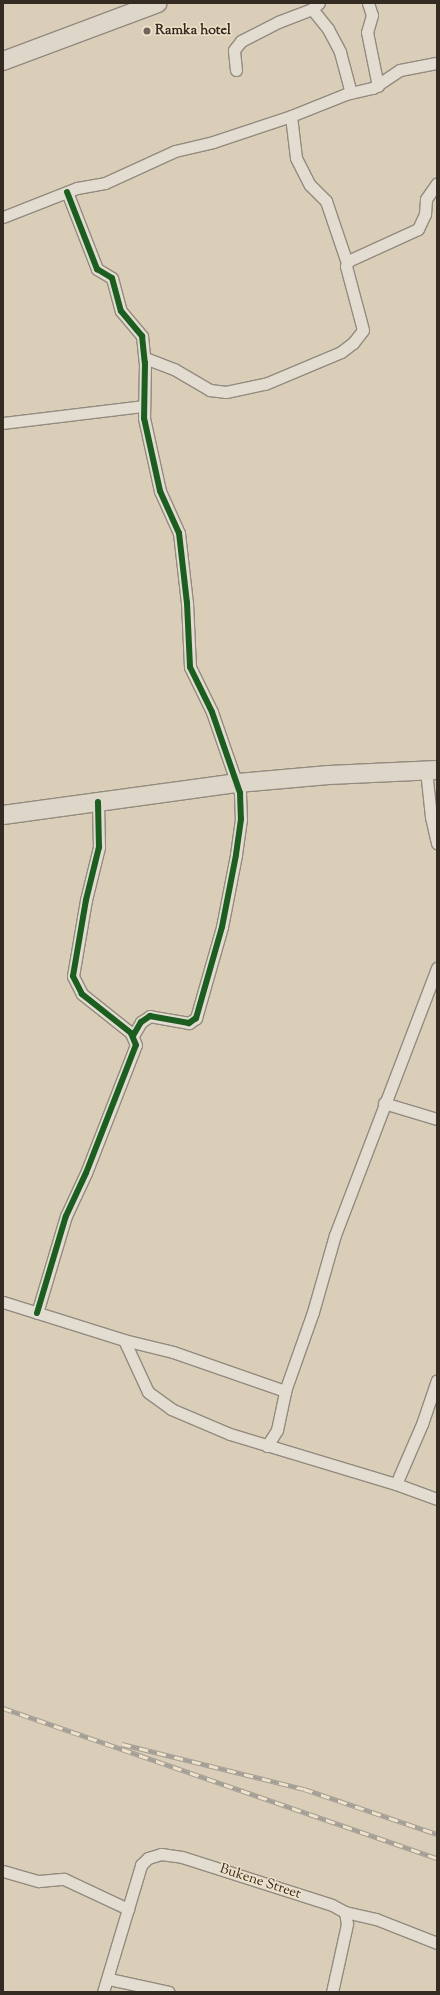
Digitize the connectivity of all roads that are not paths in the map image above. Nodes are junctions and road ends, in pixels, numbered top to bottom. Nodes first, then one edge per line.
1 (158, 3) edge
2 (368, 3) edge
3 (316, 6) edge
4 (3, 60) edge
5 (437, 63) edge
6 (236, 70) dead end
7 (378, 86) junction
8 (351, 93) junction
9 (291, 116) junction
10 (437, 183) edge
11 (67, 192) junction
12 (3, 216) edge
13 (347, 263) junction
14 (145, 358) junction
15 (143, 406) junction
16 (3, 424) edge
17 (432, 770) edge
18 (238, 783) junction
19 (98, 802) junction
20 (3, 815) edge
21 (437, 843) edge
22 (437, 968) edge
23 (133, 1036) junction
24 (384, 1103) junction
25 (437, 1119) edge
26 (3, 1302) edge
27 (37, 1313) junction
28 (124, 1340) junction
29 (437, 1380) edge
30 (285, 1391) junction
31 (276, 1430) junction
32 (267, 1446) junction
33 (283, 1450) junction
34 (396, 1484) junction
35 (437, 1499) edge
36 (3, 1871) edge
37 (128, 1909) junction
38 (345, 1912) junction
39 (437, 1943) edge
40 (109, 1979) junction
41 (103, 1992) edge
42 (169, 1992) edge
43 (332, 1992) edge

1 - 4 highway
2 - 7 street
3 - 6 street
3 - 8 street
5 - 7 street
7 - 8 street
8 - 9 street
9 - 11 street
9 - 13 street
10 - 13 street
11 - 12 street
11 - 14 street
13 - 14 street
14 - 15 street
15 - 16 street
15 - 18 street
17 - 18 highway
17 - 21 street
18 - 19 highway
18 - 23 street
19 - 20 highway
19 - 23 street
22 - 24 street
23 - 27 street
24 - 25 street
24 - 30 street
26 - 27 street
27 - 28 street
28 - 30 street
28 - 32 street
29 - 34 street
30 - 31 street
31 - 32 street
31 - 33 street
32 - 33 street
33 - 34 street
34 - 35 street
36 - 37 street
37 - 38 street, Bukene Street
37 - 40 street, Bukene Street
38 - 39 street, Bukene Street
38 - 43 street
40 - 41 street, Bukene Street
40 - 42 street

